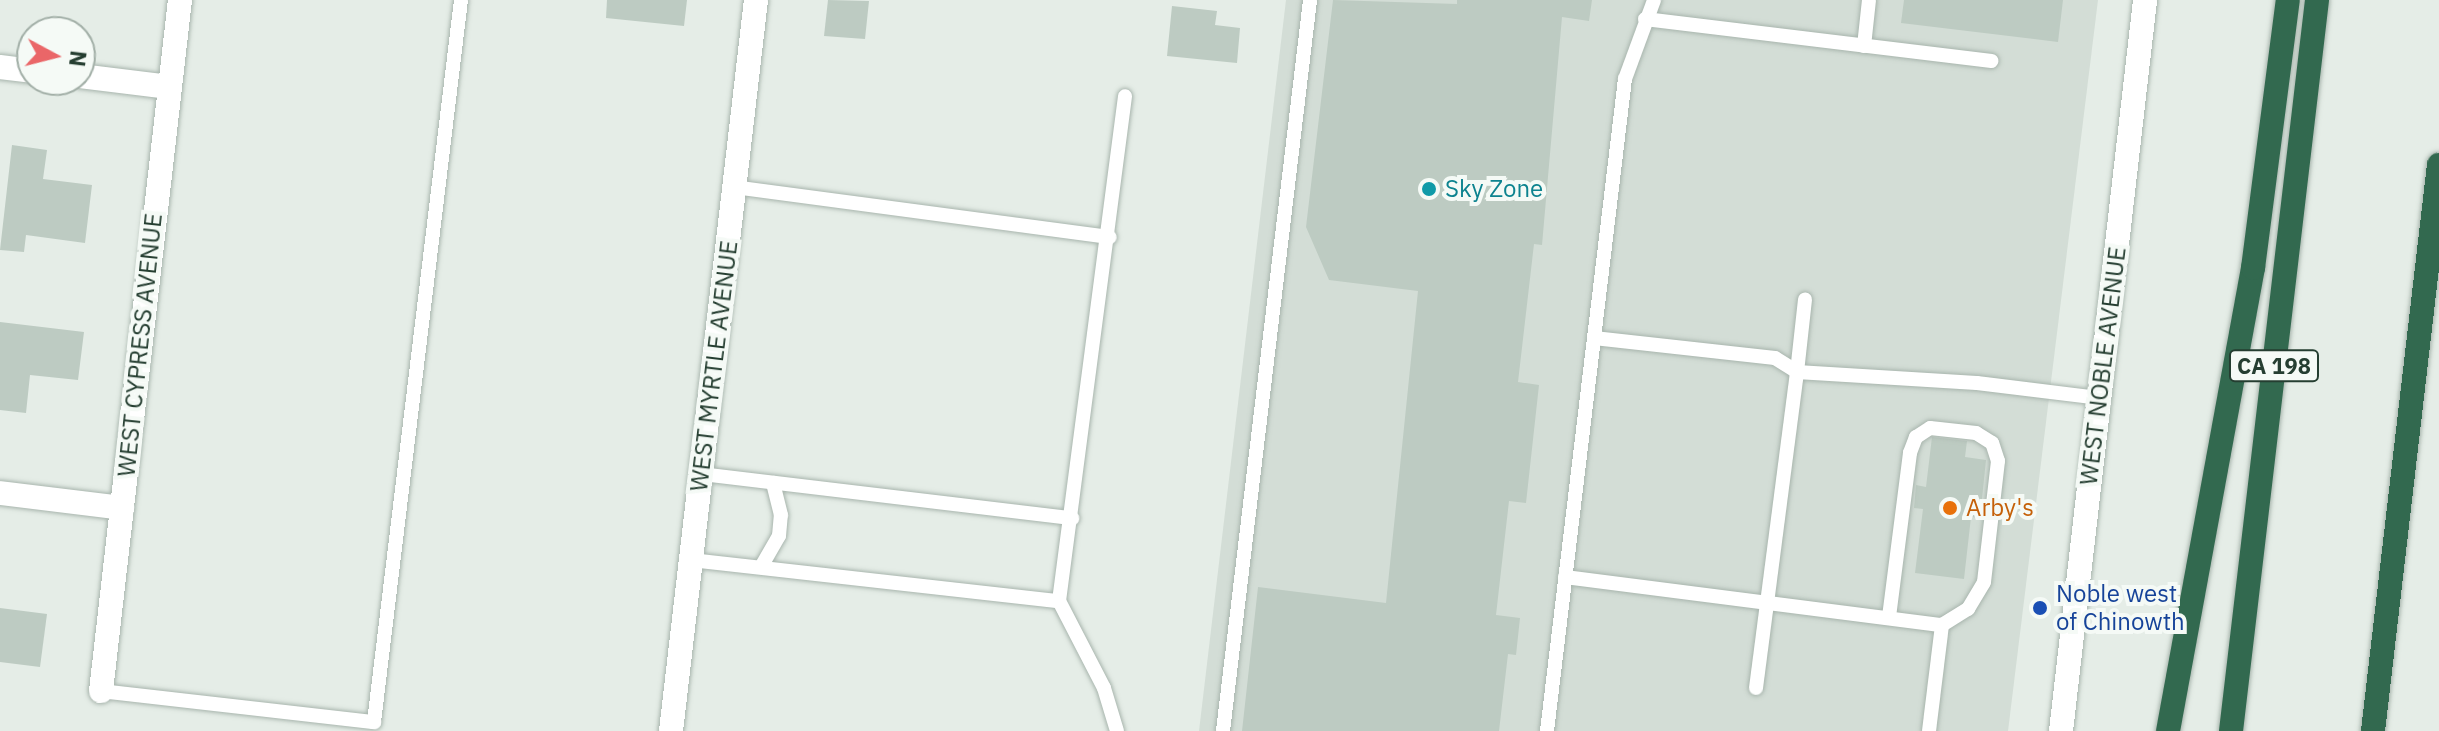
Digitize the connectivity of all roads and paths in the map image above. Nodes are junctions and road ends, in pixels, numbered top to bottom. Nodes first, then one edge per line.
1 (180, 0) edge
2 (461, 0) edge
3 (756, 0) edge
4 (1310, 0) edge
5 (1654, 0) edge
6 (1869, 0) edge
7 (2145, 0) edge
8 (2288, 0) edge
9 (2317, 0) edge
10 (1645, 19) junction
11 (1864, 46) junction
12 (1991, 61) dead end
13 (96, 78) edge
14 (169, 87) junction
15 (1125, 96) dead end
16 (2439, 165) edge
17 (734, 187) junction
18 (1110, 237) junction
19 (1805, 299) dead end
20 (1594, 338) junction
21 (1797, 372) junction
22 (2100, 398) junction
23 (701, 474) junction
24 (773, 483) junction
25 (0, 493) edge
26 (122, 508) junction
27 (1072, 518) junction
28 (691, 560) junction
29 (761, 567) junction
30 (1565, 577) junction
31 (1059, 601) junction
32 (1766, 602) junction
33 (1889, 617) junction
34 (1942, 625) junction
35 (1756, 688) dead end
36 (101, 691) joint
37 (671, 731) edge
38 (1117, 731) edge
39 (1223, 731) edge
40 (1547, 731) edge
41 (1929, 731) edge
42 (2061, 731) edge
43 (2168, 731) edge
44 (2231, 731) edge
45 (2373, 731) edge

1 - 14 street, WEST CYPRESS AVENUE
2 - 36 lane
3 - 17 street, WEST MYRTLE AVENUE
4 - 39 lane
5 - 10 lane
6 - 11 lane
7 - 22 street, WEST NOBLE AVENUE
8 - 43 highway
9 - 44 highway, CA 198
10 - 11 lane
10 - 20 lane
11 - 12 lane
13 - 14 street
14 - 26 street, WEST CYPRESS AVENUE
15 - 18 lane
16 - 45 highway
17 - 18 lane
17 - 23 street, WEST MYRTLE AVENUE
18 - 27 lane
19 - 21 lane
20 - 21 lane
20 - 30 lane
21 - 22 lane
21 - 32 lane
22 - 42 street, WEST NOBLE AVENUE
23 - 24 lane
23 - 28 street, WEST MYRTLE AVENUE
24 - 27 lane
24 - 29 lane
25 - 26 street
26 - 36 street, WEST CYPRESS AVENUE
27 - 31 lane
28 - 29 lane
28 - 37 street, WEST MYRTLE AVENUE
29 - 31 lane
30 - 32 lane
30 - 40 lane
31 - 38 lane
32 - 33 lane
32 - 35 lane
33 - 34 lane
33 - 34 lane
34 - 41 lane

